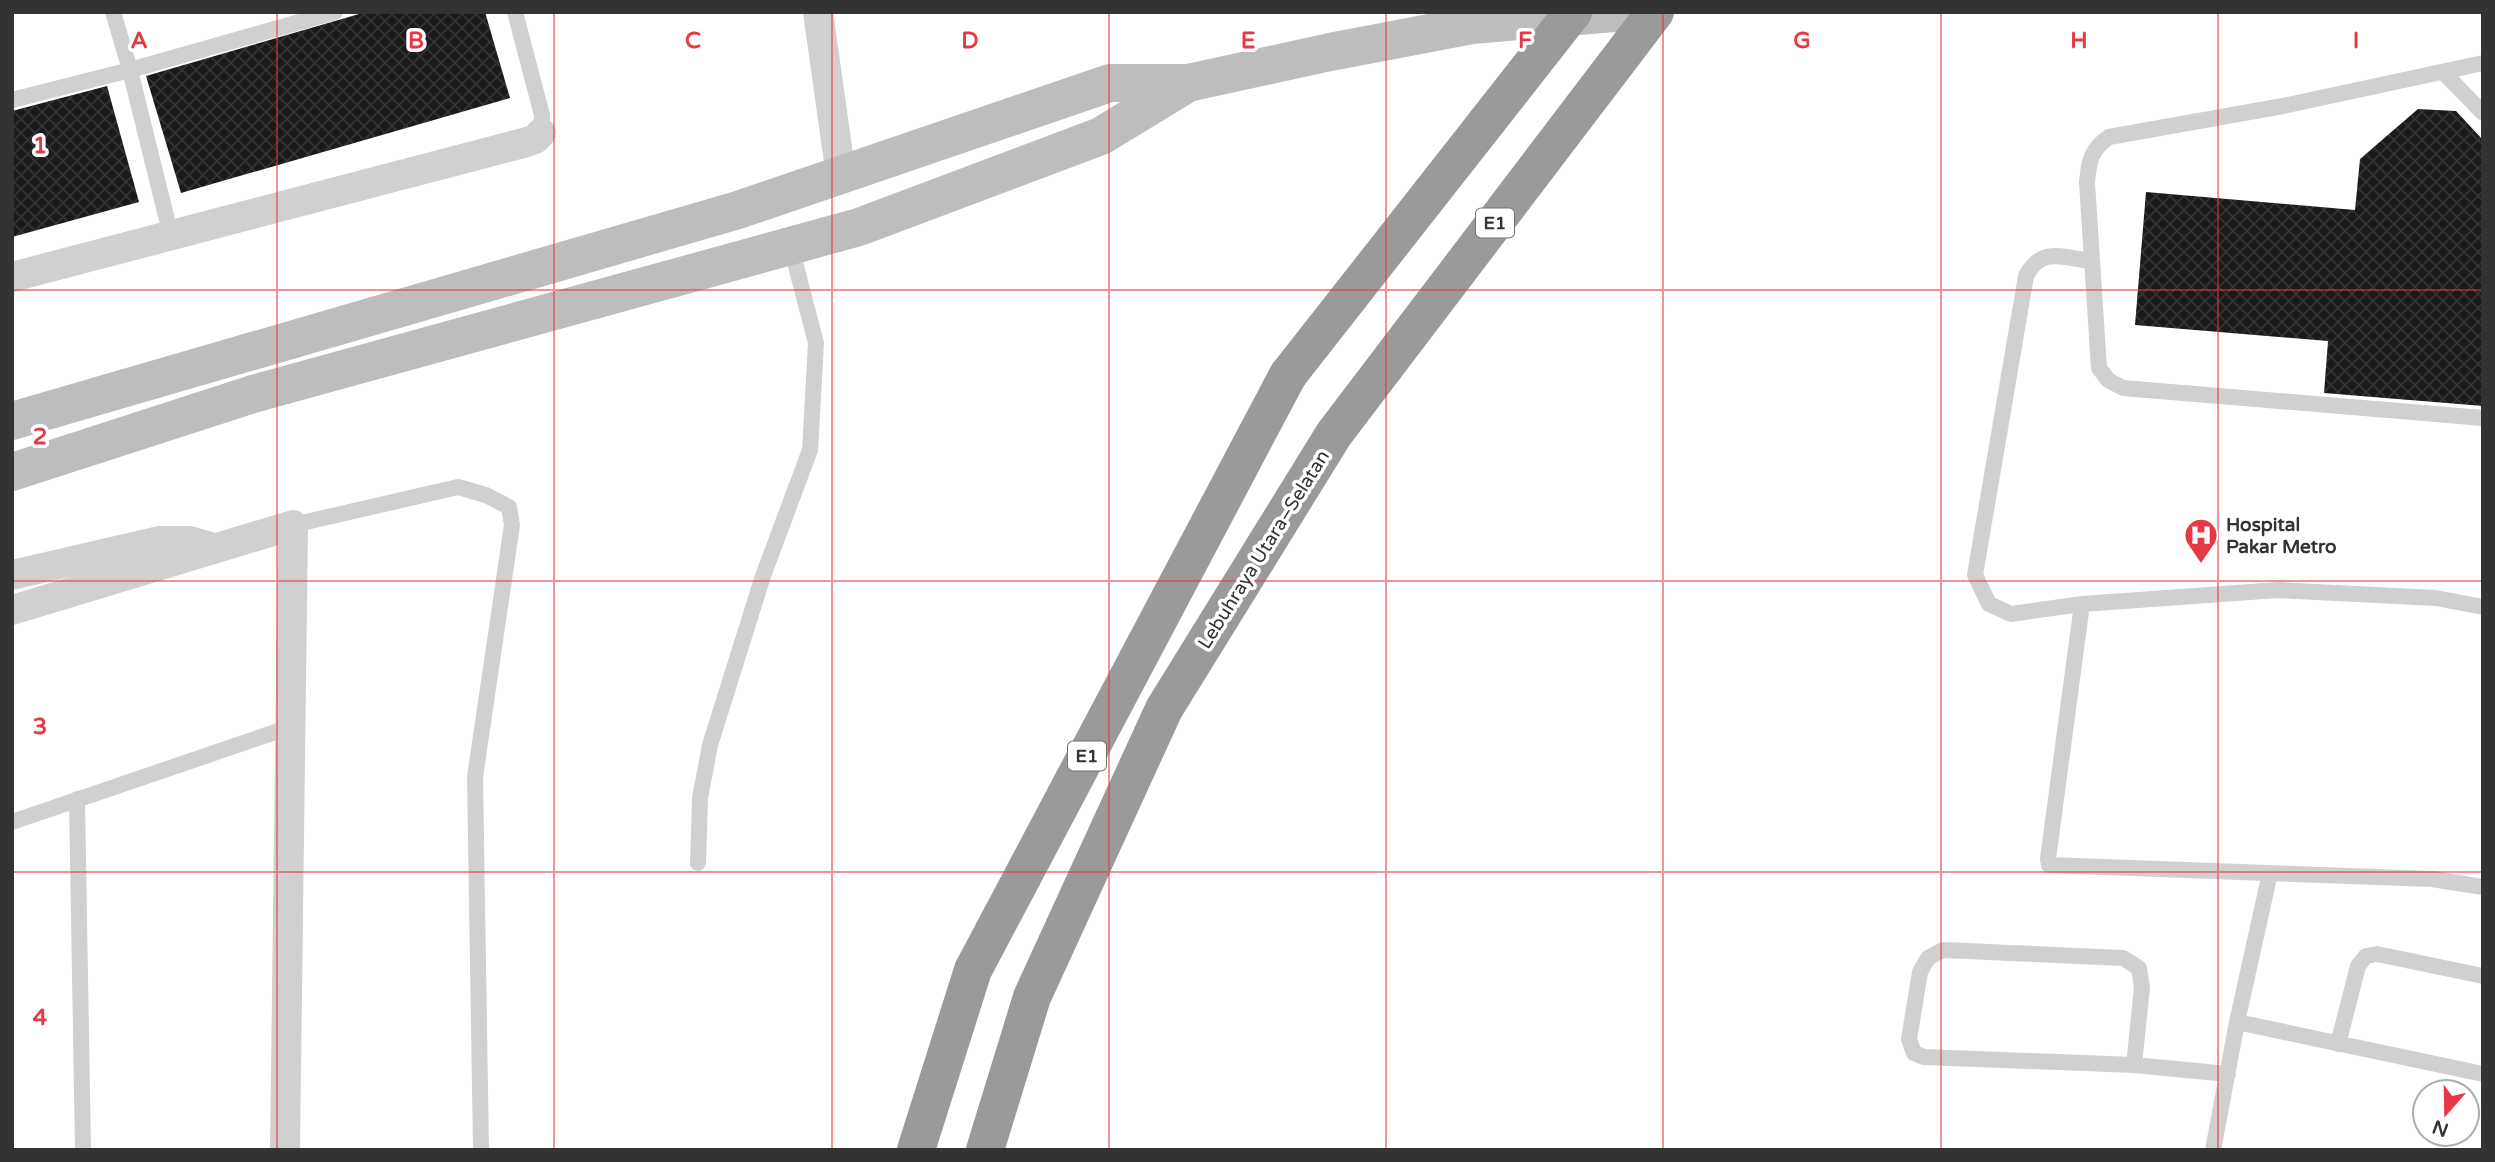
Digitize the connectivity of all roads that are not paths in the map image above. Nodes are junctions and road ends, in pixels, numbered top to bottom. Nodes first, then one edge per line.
1 (113, 12) edge
2 (335, 12) edge
3 (515, 12) edge
4 (818, 12) edge
5 (1573, 12) edge
6 (1626, 12) edge
7 (1655, 12) edge
8 (2483, 63) edge
9 (130, 70) junction
10 (2444, 73) junction
11 (1188, 83) junction
12 (12, 100) edge
13 (2483, 113) edge
14 (541, 133) joint
15 (841, 176) junction
16 (171, 236) junction
17 (791, 247) junction
18 (2091, 261) junction
19 (12, 276) edge
20 (2483, 418) edge
21 (12, 421) edge
22 (12, 472) edge
23 (293, 525) junction
24 (215, 548) junction
25 (12, 575) edge
26 (2082, 604) junction
27 (2483, 607) edge
28 (12, 610) edge
29 (290, 727) junction
30 (77, 799) junction
31 (12, 822) edge
32 (698, 863) dead end
33 (2270, 873) junction
34 (2483, 887) edge
35 (2483, 976) edge
36 (2237, 1022) junction
37 (2338, 1044) junction
38 (2134, 1065) junction
39 (2483, 1073) edge
40 (2228, 1074) junction
41 (83, 1150) edge
42 (285, 1150) edge
43 (481, 1150) edge
44 (916, 1150) edge
45 (985, 1150) edge
46 (2213, 1150) edge

1 - 9 lane
2 - 9 lane
3 - 14 lane
4 - 15 street
5 - 44 highway, E1, bridge
6 - 11 main road
7 - 45 highway, Lebuhraya Utara–Selatan / E1
8 - 10 lane
9 - 12 lane
9 - 16 lane
10 - 13 lane
10 - 18 lane
11 - 15 main road
11 - 17 main road
14 - 16 street
15 - 21 main road
16 - 19 street
17 - 22 main road
17 - 32 lane
18 - 20 lane
18 - 26 lane
23 - 24 street
23 - 29 street
23 - 43 lane
24 - 25 street
24 - 28 street
26 - 27 lane
26 - 33 lane
29 - 30 lane
29 - 42 street
30 - 31 lane
30 - 41 lane
33 - 34 lane
33 - 36 lane
35 - 37 lane
36 - 37 lane
36 - 40 lane
37 - 39 lane
38 - 38 lane
38 - 40 lane
40 - 46 lane

